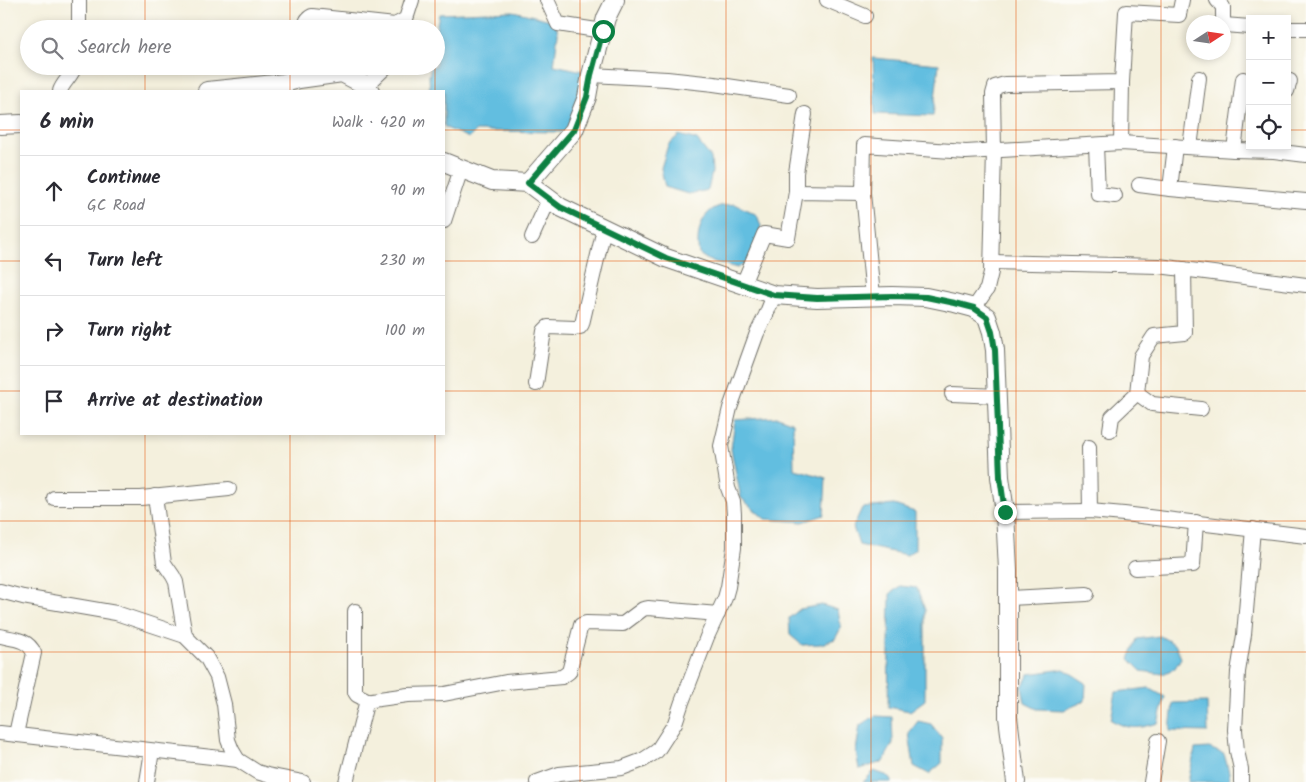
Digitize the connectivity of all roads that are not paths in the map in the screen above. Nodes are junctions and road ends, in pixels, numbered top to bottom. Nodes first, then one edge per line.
1 (79, 0) edge
2 (412, 0) edge
3 (547, 0) edge
4 (615, 0) edge
5 (827, 0) edge
6 (1182, 0) edge
7 (1217, 0) edge
8 (1223, 15) edge
9 (865, 16) dead end
10 (79, 20) edge
11 (307, 20) edge
12 (349, 20) edge
13 (404, 20) edge
14 (1231, 25) edge
15 (1246, 26) edge
16 (1291, 29) edge
17 (1306, 29) edge
18 (603, 31) junction
19 (71, 75) edge
20 (296, 75) edge
21 (346, 75) edge
22 (379, 75) edge
23 (591, 75) junction
24 (1199, 78) dead end
25 (1243, 79) dead end
26 (1122, 82) junction
27 (243, 89) edge
28 (367, 89) edge
29 (60, 90) edge
30 (225, 90) edge
31 (789, 95) dead end
32 (805, 114) dead end
33 (20, 124) edge
34 (0, 125) edge
35 (1121, 143) junction
36 (1096, 145) junction
37 (1175, 146) junction
38 (1190, 147) junction
39 (1246, 149) edge
40 (1234, 150) junction
41 (1283, 150) edge
42 (994, 151) junction
43 (1306, 155) edge
44 (445, 162) edge
45 (461, 170) junction
46 (528, 183) junction
47 (1139, 185) dead end
48 (1170, 189) junction
49 (796, 192) junction
50 (863, 193) junction
51 (1115, 196) dead end
52 (549, 199) junction
53 (1306, 201) edge
54 (445, 218) edge
55 (604, 228) junction
56 (532, 237) dead end
57 (991, 262) junction
58 (1184, 269) junction
59 (743, 284) junction
60 (1306, 284) edge
61 (774, 295) junction
62 (873, 296) junction
63 (974, 308) junction
64 (536, 384) dead end
65 (1137, 393) junction
66 (952, 394) dead end
67 (997, 396) junction
68 (1201, 409) dead end
69 (1110, 430) dead end
70 (1089, 447) dead end
71 (229, 489) dead end
72 (155, 496) junction
73 (54, 498) dead end
74 (1090, 511) junction
75 (1005, 512) junction
76 (1196, 522) junction
77 (1253, 529) junction
78 (1306, 536) edge
79 (1135, 568) dead end
80 (0, 591) edge
81 (1087, 594) dead end
82 (1009, 598) junction
83 (355, 611) dead end
84 (718, 614) junction
85 (0, 636) edge
86 (185, 636) junction
87 (365, 701) junction
88 (0, 732) edge
89 (16, 734) junction
90 (1158, 741) dead end
91 (152, 751) junction
92 (238, 760) junction
93 (277, 780) edge
94 (147, 782) edge
95 (303, 782) edge
96 (346, 782) edge
97 (537, 782) edge
98 (1016, 782) edge
99 (1151, 782) edge
100 (1241, 782) edge

1 - 10 street
2 - 13 street
3 - 18 street
4 - 18 street
5 - 9 street
6 - 26 street
7 - 8 street
11 - 12 street
14 - 15 street
16 - 17 street
18 - 23 street
19 - 29 street
20 - 27 street
21 - 28 street
22 - 28 street
23 - 31 street
23 - 46 street
24 - 38 street
25 - 40 street
26 - 35 street
26 - 42 street
27 - 30 street
32 - 49 street
33 - 34 street
35 - 36 street
35 - 37 street
36 - 42 street
36 - 51 street
37 - 38 street
37 - 48 street
38 - 40 street
39 - 40 street
41 - 43 street
42 - 50 street
42 - 57 street
44 - 45 street
45 - 46 street
45 - 54 street
46 - 52 street
47 - 48 street
48 - 53 street
49 - 50 street
49 - 59 street
50 - 62 street
52 - 55 street
52 - 56 street
55 - 59 street
55 - 64 street
57 - 58 street
57 - 63 street
58 - 60 street
58 - 65 street
59 - 61 street
61 - 62 street
61 - 84 street
62 - 63 street
63 - 67 street
65 - 68 street
65 - 69 street
66 - 67 street
67 - 75 street
70 - 74 street
71 - 72 street
72 - 73 street
72 - 86 street
74 - 75 street
74 - 76 street
75 - 82 street
76 - 77 street
76 - 79 street
77 - 78 street
77 - 100 street
80 - 86 street
81 - 82 street
82 - 98 street
83 - 87 street
84 - 87 street
84 - 97 street
85 - 89 street
86 - 92 street
87 - 96 street
88 - 89 street
89 - 91 street
90 - 99 street
91 - 92 street
91 - 94 street
92 - 93 street
93 - 95 street

